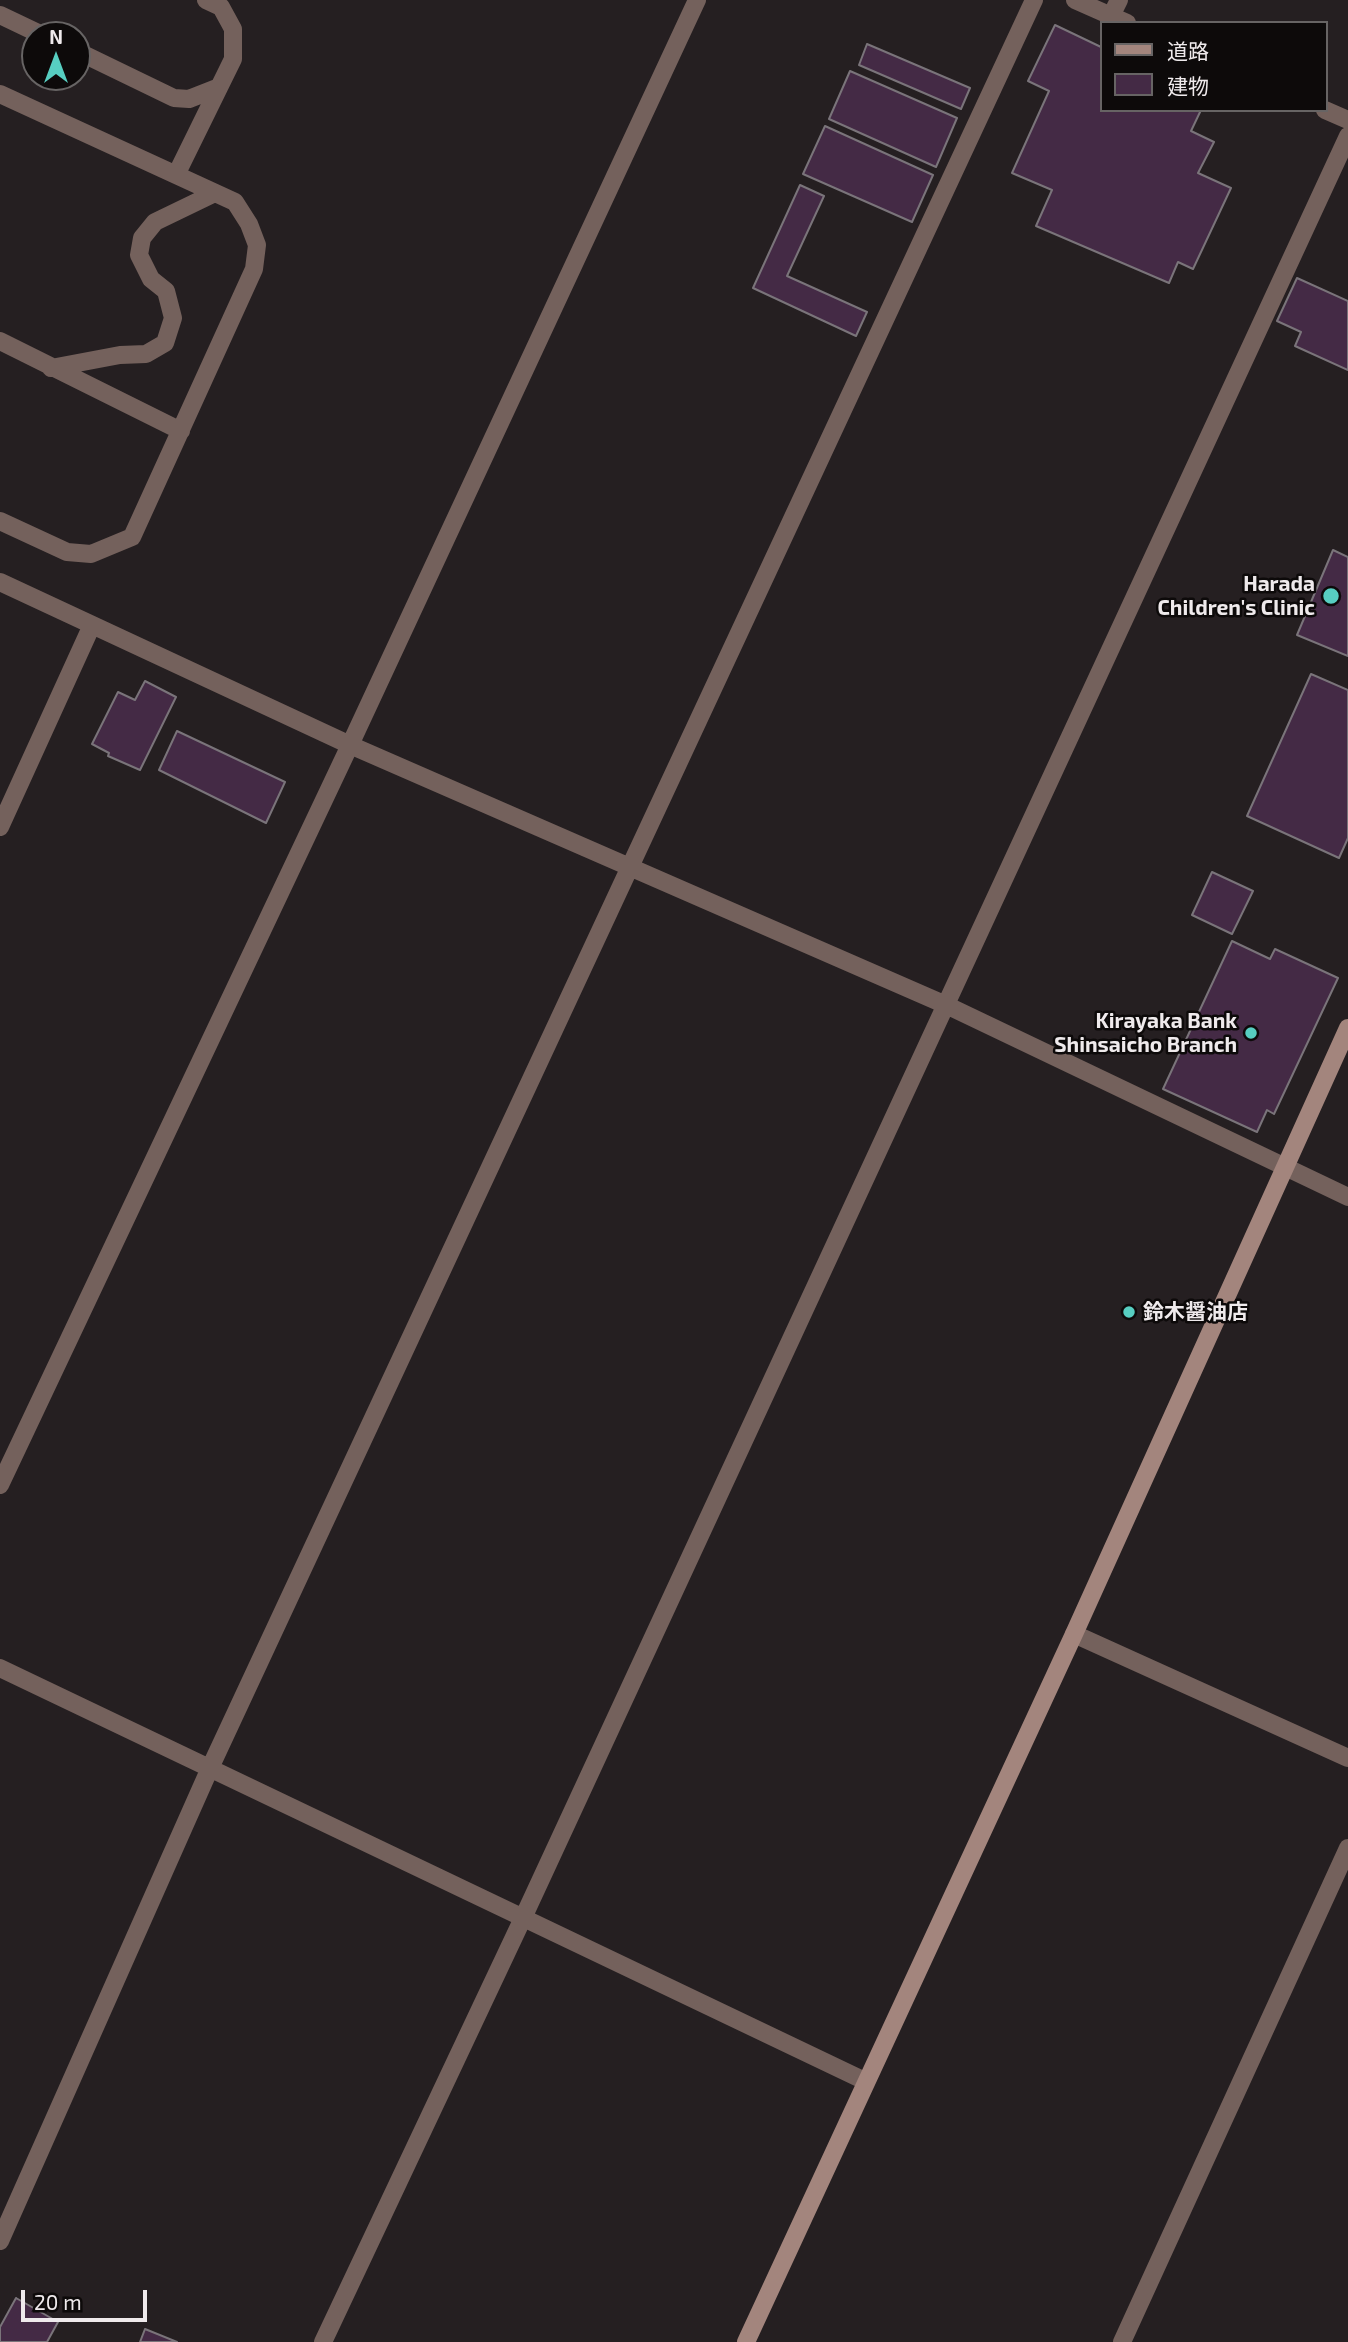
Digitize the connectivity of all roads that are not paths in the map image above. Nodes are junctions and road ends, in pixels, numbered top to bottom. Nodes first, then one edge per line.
1 (206, 0) edge
2 (697, 0) edge
3 (1034, 0) edge
4 (1075, 0) edge
5 (1119, 13) edge
6 (0, 15) edge
7 (21, 25) edge
8 (91, 58) edge
9 (217, 89) junction
10 (0, 94) edge
11 (1327, 111) edge
12 (1348, 120) edge
13 (1348, 136) edge
14 (176, 175) junction
15 (215, 193) junction
16 (0, 341) edge
17 (51, 368) junction
18 (181, 430) junction
19 (0, 521) edge
20 (0, 582) edge
21 (92, 625) junction
22 (350, 745) junction
23 (0, 827) edge
24 (630, 867) junction
25 (946, 1005) junction
26 (1348, 1028) edge
27 (1285, 1168) junction
28 (1348, 1197) edge
29 (0, 1485) edge
30 (1074, 1634) junction
31 (0, 1668) edge
32 (1348, 1758) edge
33 (210, 1768) junction
34 (1348, 1848) edge
35 (523, 1918) junction
36 (865, 2081) junction
37 (0, 2241) edge
38 (323, 2342) edge
39 (746, 2342) edge
40 (1122, 2342) edge

1 - 9 street
2 - 22 street
3 - 24 street
4 - 5 street
6 - 7 street
8 - 9 street
9 - 14 street
10 - 14 street
11 - 12 street
13 - 25 street
14 - 15 street
15 - 17 street
15 - 18 street
16 - 17 street
17 - 18 street
18 - 19 street
20 - 21 street
21 - 22 street
21 - 23 street
22 - 24 street
22 - 29 street
24 - 25 street
24 - 33 street
25 - 27 street
25 - 35 street
26 - 27 street
27 - 28 street
27 - 30 street
30 - 32 street
30 - 36 street
31 - 33 street
33 - 35 street
33 - 37 street
34 - 40 street
35 - 36 street
35 - 38 street
36 - 39 street

